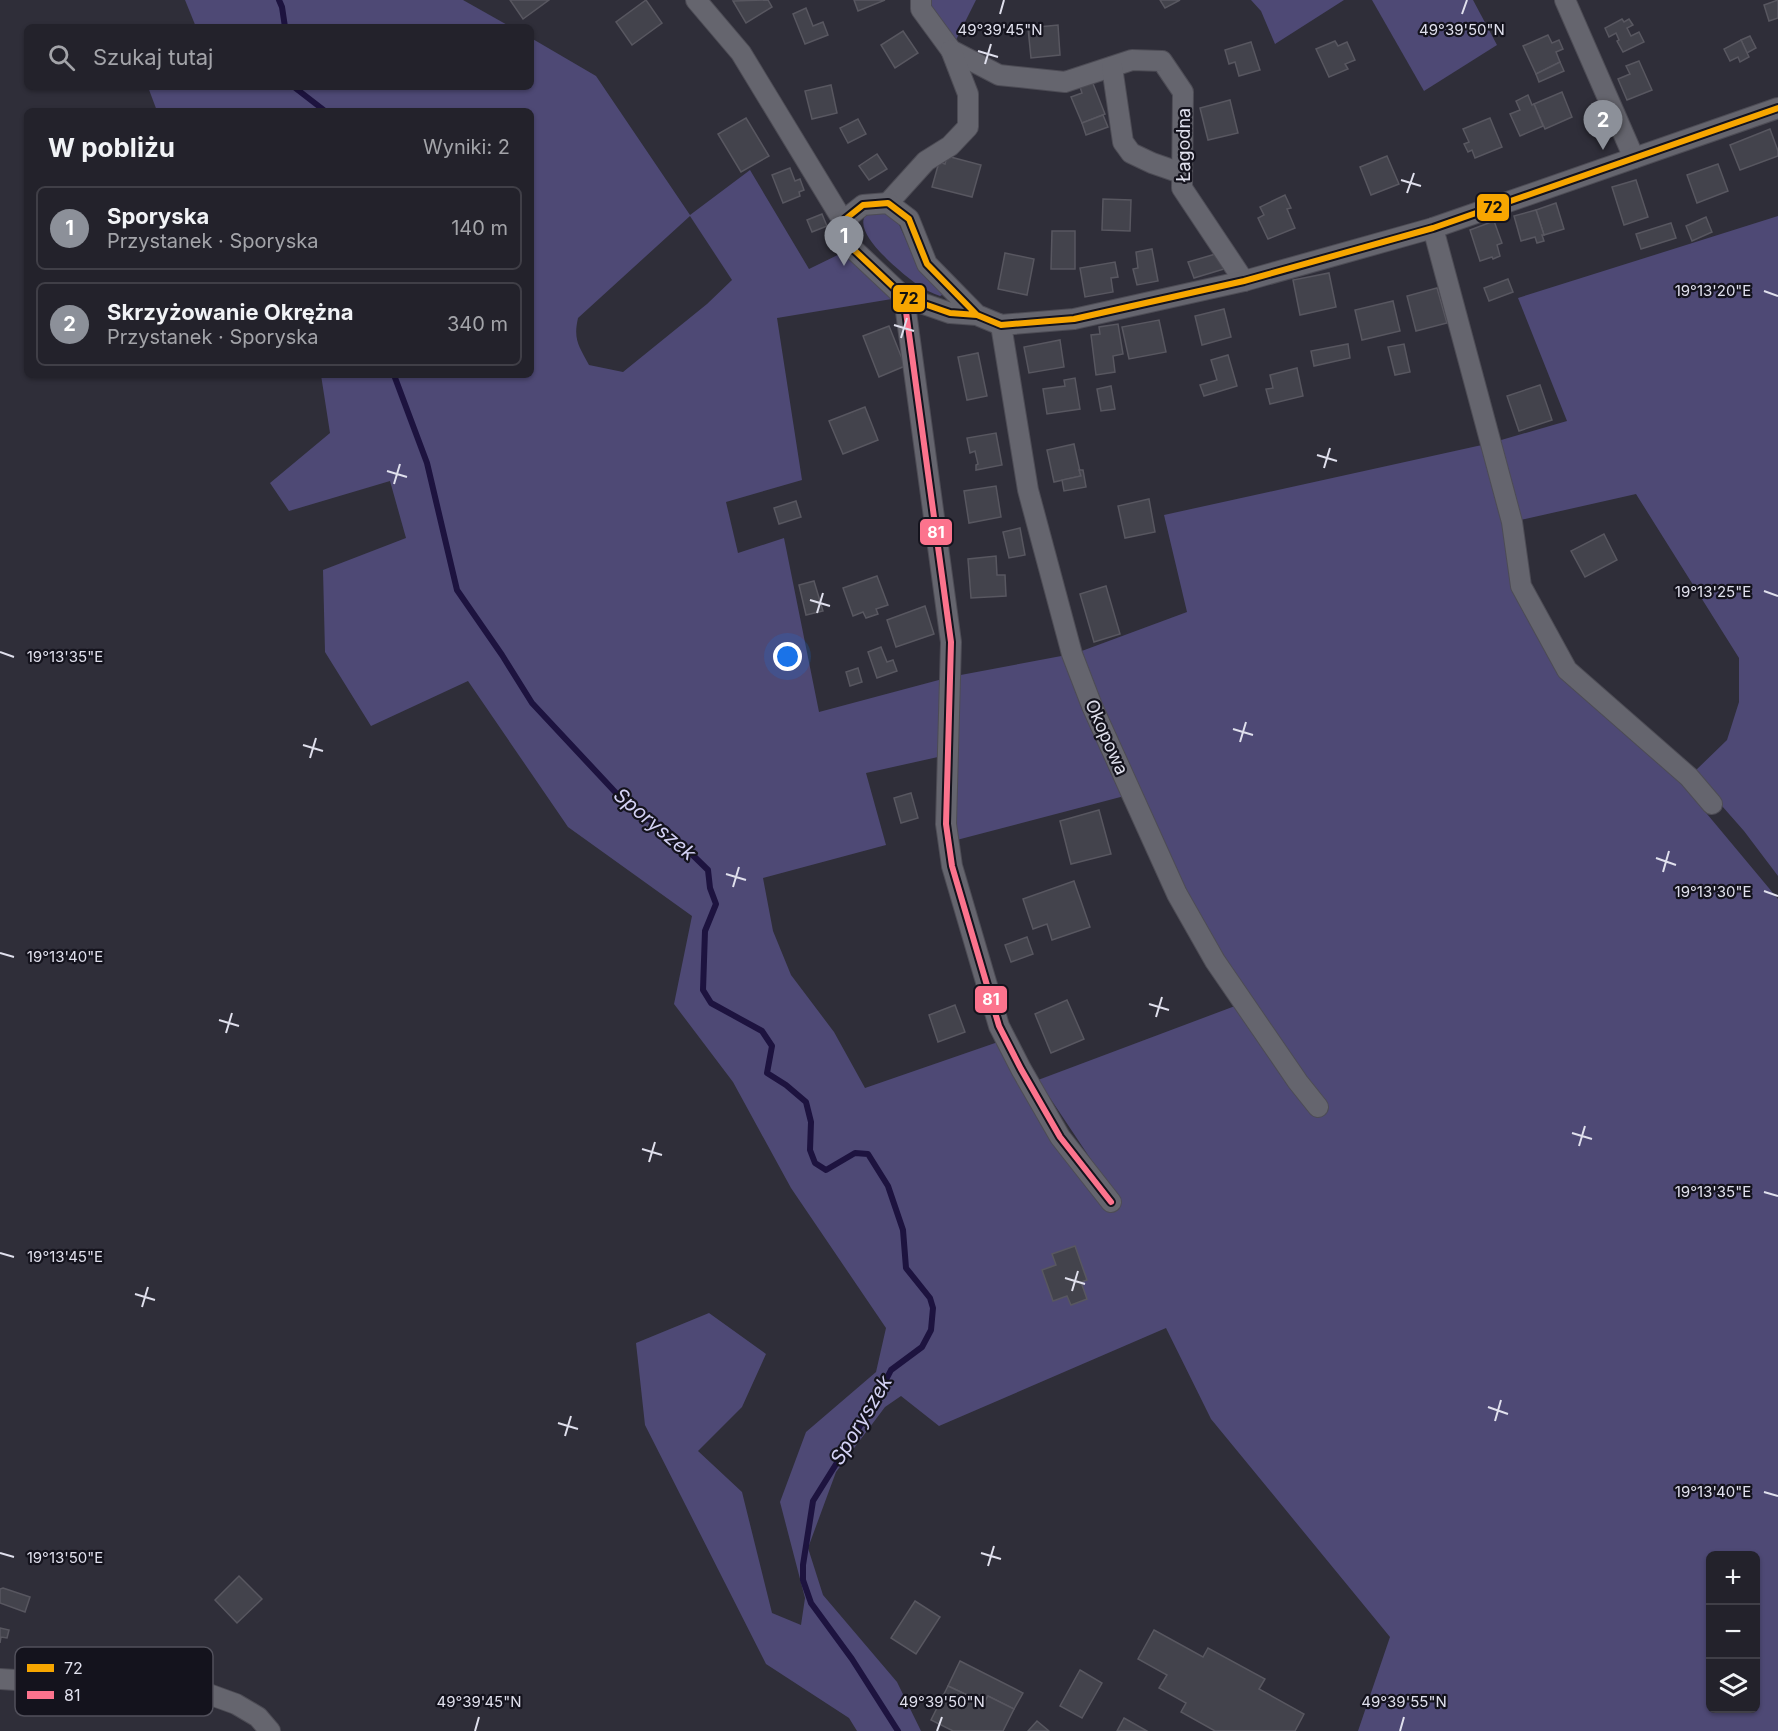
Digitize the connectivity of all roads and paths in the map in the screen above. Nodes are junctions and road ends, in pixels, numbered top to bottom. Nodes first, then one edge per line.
1 (696, 0) edge
2 (921, 0) edge
3 (1565, 0) edge
4 (951, 50) junction
5 (1112, 67) junction
6 (1778, 108) edge
7 (1634, 158) junction
8 (1181, 173) junction
9 (888, 203) junction
10 (843, 222) junction
11 (1433, 228) junction
12 (1244, 281) junction
13 (904, 297) junction
14 (977, 315) junction
15 (1001, 325) junction
16 (1712, 804) dead end
17 (1318, 1107) dead end
18 (1111, 1202) dead end
19 (0, 1679) edge
20 (15, 1680) edge
21 (213, 1696) edge
22 (270, 1731) edge

1 - 10 street
2 - 4 street, Łagodna
3 - 7 street
4 - 5 street, Łagodna
4 - 9 street
5 - 8 street
5 - 8 street, Łagodna
6 - 7 street
7 - 11 street
8 - 12 street, Łagodna
9 - 10 street
9 - 14 street
10 - 13 street
11 - 12 street
11 - 16 street
12 - 15 street
13 - 14 street
13 - 18 street
14 - 15 street
15 - 17 street, Okopowa
19 - 20 street
21 - 22 street

